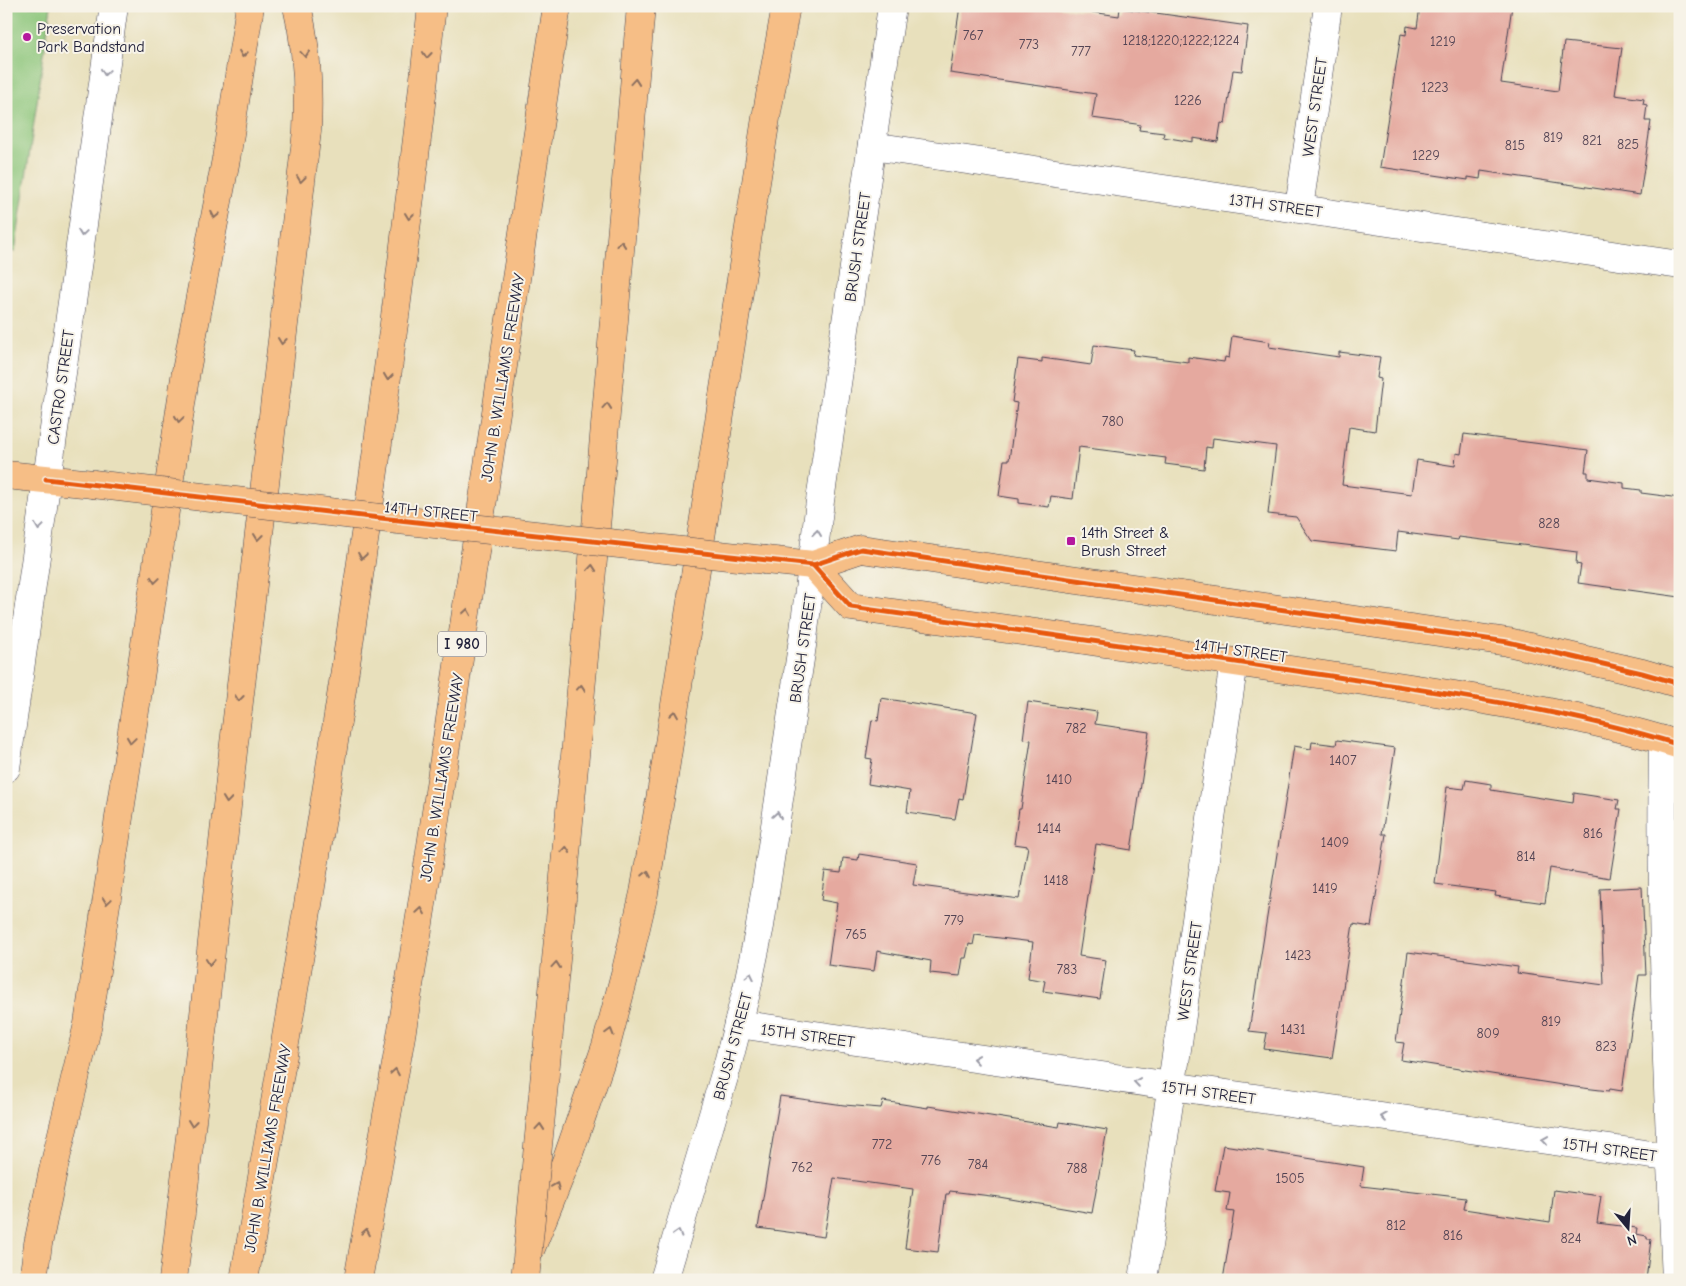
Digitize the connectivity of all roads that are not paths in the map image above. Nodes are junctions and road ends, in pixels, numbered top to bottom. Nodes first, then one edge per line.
1 (114, 6) edge
2 (250, 6) edge
3 (297, 6) edge
4 (432, 6) edge
5 (557, 6) edge
6 (641, 6) edge
7 (786, 6) edge
8 (892, 6) edge
9 (1328, 6) edge
10 (872, 146) junction
11 (1299, 208) junction
12 (1680, 264) edge
13 (6, 475) edge
14 (46, 479) junction
15 (813, 565) junction
16 (1234, 662) junction
17 (1680, 684) edge
18 (1671, 742) edge
19 (6, 768) edge
20 (738, 1024) junction
21 (1172, 1087) junction
22 (1675, 1159) edge
23 (33, 1280) edge
24 (173, 1280) edge
25 (244, 1280) edge
26 (358, 1280) edge
27 (519, 1280) edge
28 (526, 1280) edge
29 (664, 1280) edge
30 (1143, 1280) edge
31 (1676, 1280) edge

1 -> 14 street, CASTRO STREET
2 -> 23 main road
3 -> 24 main road
4 -> 25 main road, JOHN B. WILLIAMS FREEWAY
26 -> 5 main road, JOHN B. WILLIAMS FREEWAY / I 980
28 -> 6 main road, bridge
27 -> 7 main road
8 - 10 street, BRUSH STREET
9 - 11 street, WEST STREET
10 - 11 street, 13TH STREET
15 -> 10 street, BRUSH STREET
11 - 12 street, 13TH STREET
13 - 14 main road, 14TH STREET
14 - 15 main road, 14TH STREET, bridge
14 -> 19 street, CASTRO STREET
15 - 16 main road, 14TH STREET
15 - 17 main road, 14TH STREET
20 -> 15 street, BRUSH STREET
16 - 18 main road, 14TH STREET
16 - 21 street, WEST STREET
18 - 22 street
21 -> 20 street, 15TH STREET
29 -> 20 street, BRUSH STREET
22 -> 21 street, 15TH STREET
21 - 30 street, WEST STREET
22 - 31 street

